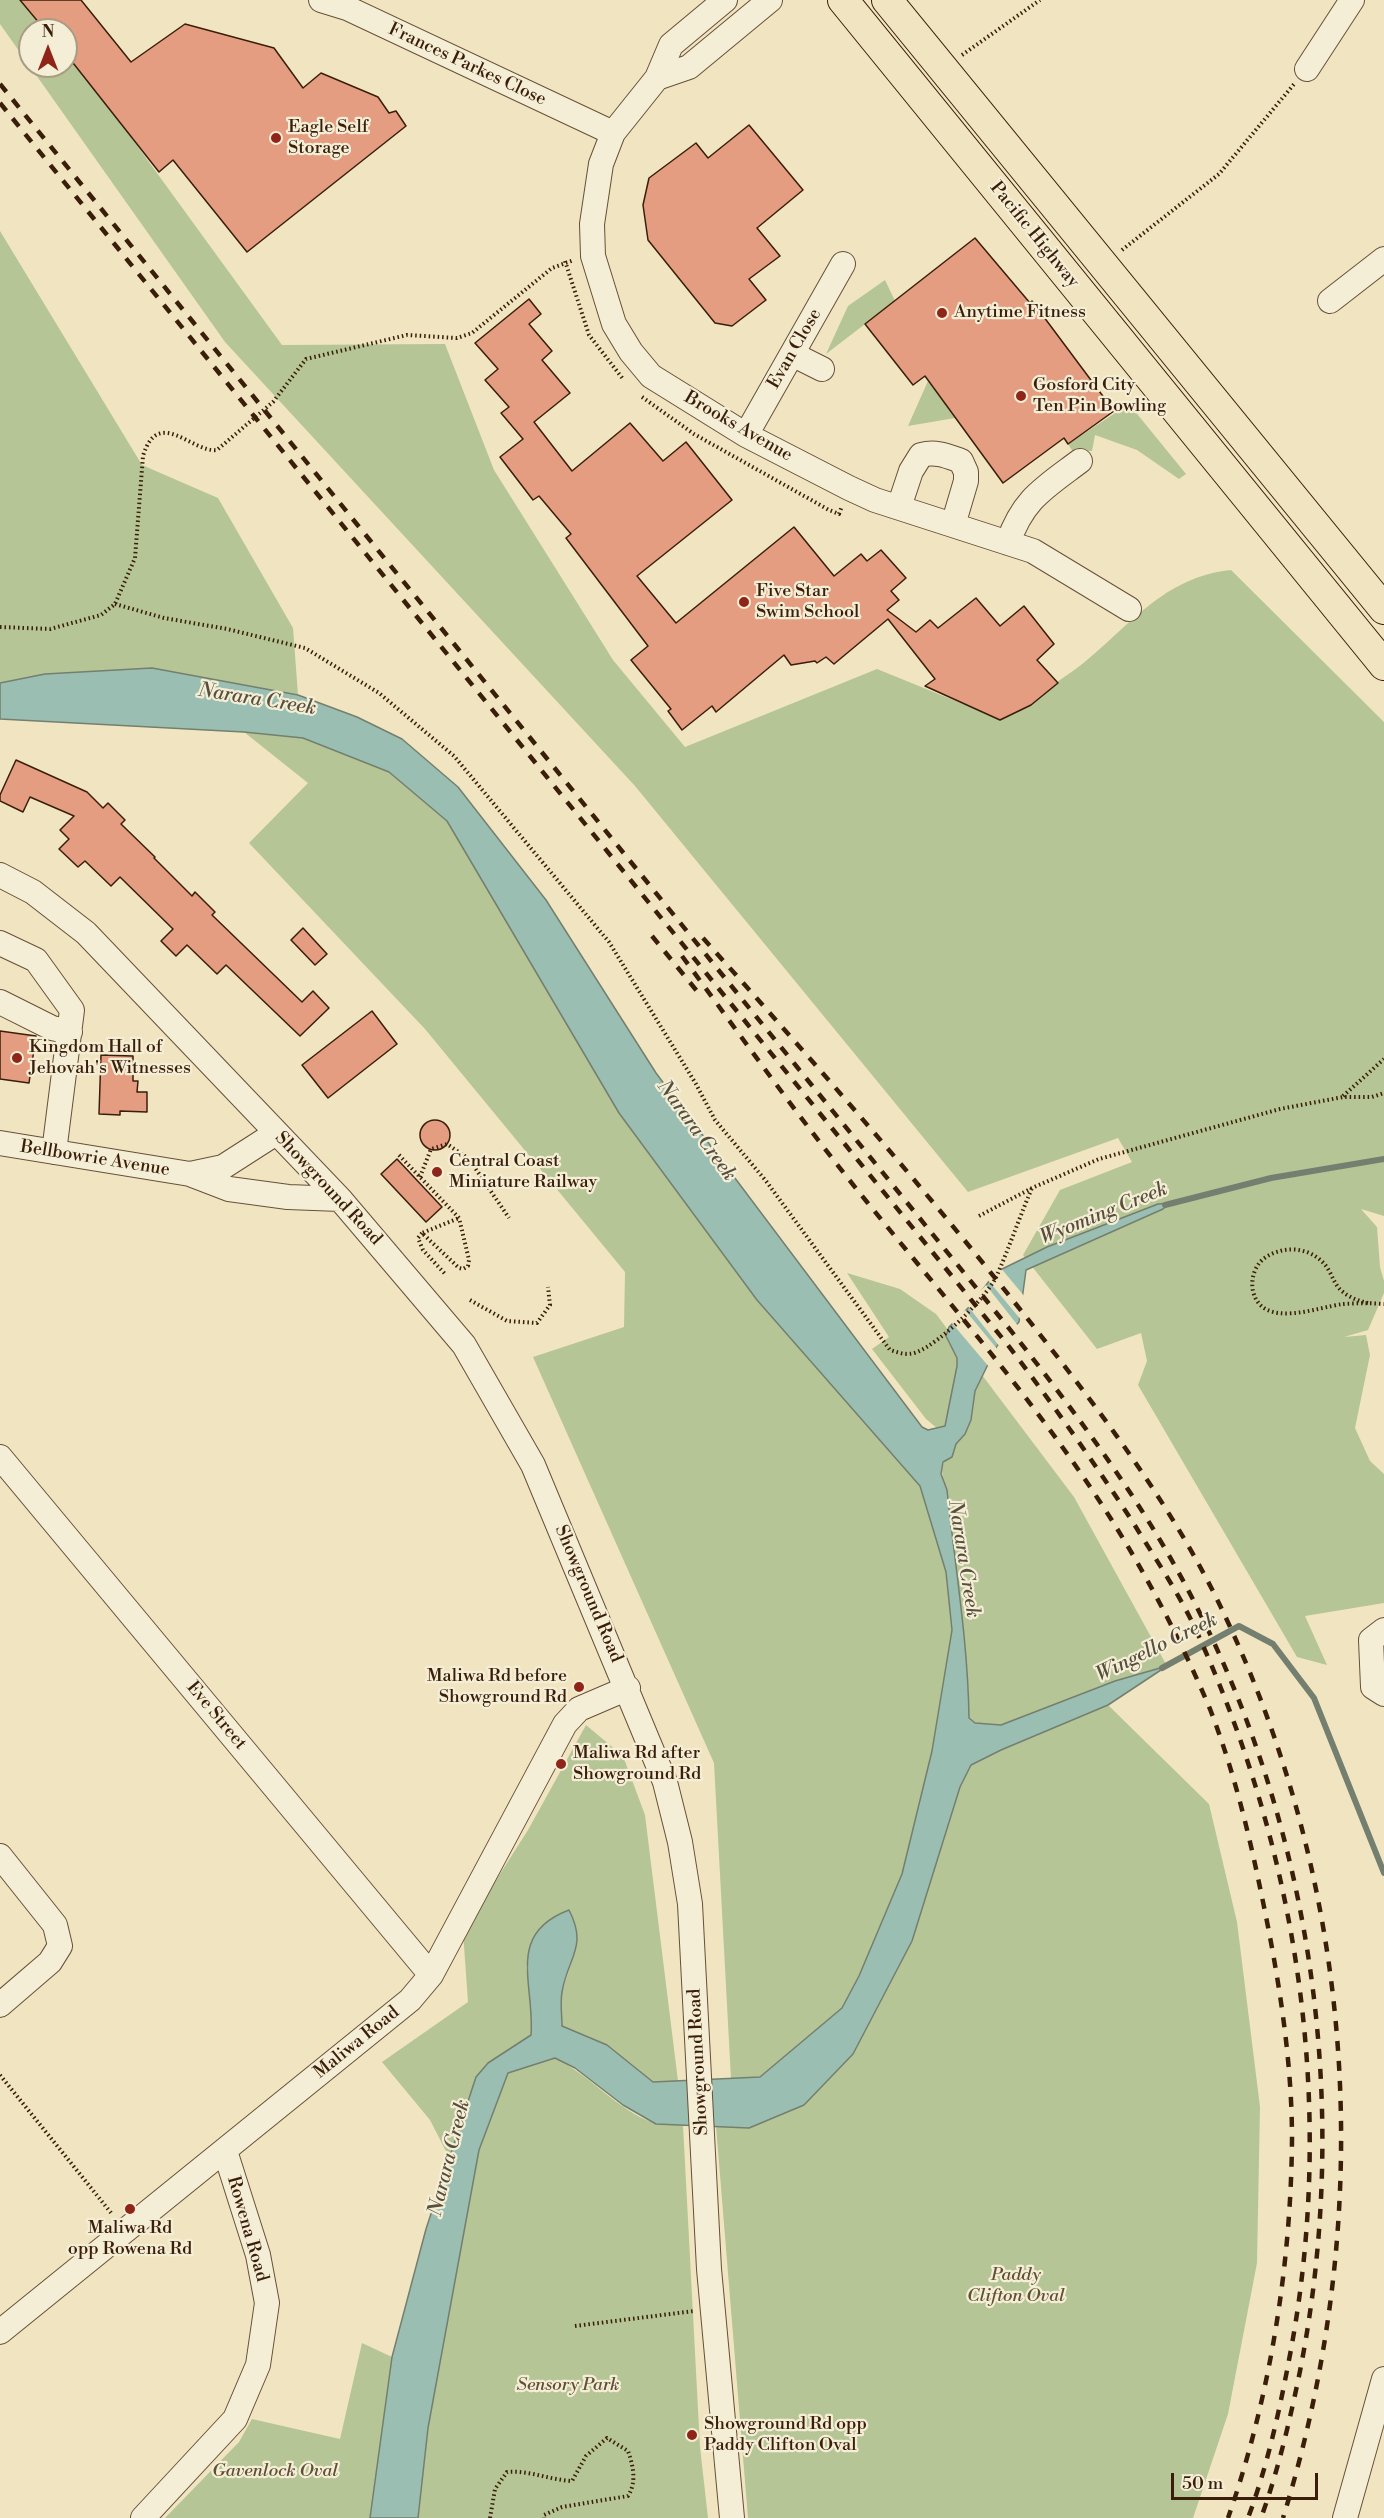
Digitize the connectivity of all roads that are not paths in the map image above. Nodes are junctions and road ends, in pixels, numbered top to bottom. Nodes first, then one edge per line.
1 (321, 0) edge
2 (725, 0) edge
3 (770, 0) edge
4 (843, 0) edge
5 (887, 0) edge
6 (1352, 0) edge
7 (1307, 69) road end
8 (657, 78) junction
9 (613, 133) junction
10 (1384, 258) edge
11 (843, 264) dead end
12 (1330, 302) dead end
13 (792, 354) junction
14 (822, 369) dead end
15 (746, 435) junction
16 (1080, 461) dead end
17 (899, 507) junction
18 (953, 525) junction
19 (1008, 543) junction
20 (1129, 609) dead end
21 (1384, 609) edge
22 (1384, 665) edge
23 (0, 875) edge
24 (0, 943) edge
25 (0, 1002) edge
26 (70, 1032) junction
27 (276, 1133) junction
28 (0, 1143) edge
29 (54, 1152) junction
30 (190, 1174) junction
31 (340, 1199) junction
32 (0, 1457) edge
33 (1384, 1630) edge
34 (628, 1688) junction
35 (1384, 1694) edge
36 (0, 1856) edge
37 (431, 1975) junction
38 (0, 2005) edge
39 (225, 2151) junction
40 (0, 2332) edge
41 (1384, 2379) edge
42 (143, 2518) edge
43 (732, 2518) edge
44 (1345, 2518) edge

1 - 9 street, Frances Parkes Close
2 - 8 street, Brooks Avenue
3 - 8 street
4 - 22 main road, Pacific Highway
5 - 21 main road, Pacific Highway
6 - 7 street
8 - 9 street, Brooks Avenue
9 - 15 street, Brooks Avenue
10 - 12 street
11 - 13 street, Evan Close
13 - 14 street
13 - 15 street, Evan Close
15 - 17 street, Brooks Avenue
16 - 19 street
17 - 18 street, Brooks Avenue
17 - 18 street
18 - 19 street, Brooks Avenue
19 - 20 street, Brooks Avenue
23 - 27 street, Showground Road
24 - 26 street
25 - 26 street
26 - 29 street
27 - 30 street, Bellbowrie Avenue
27 - 31 street, Showground Road
28 - 29 street, Bellbowrie Avenue
29 - 30 street, Bellbowrie Avenue
30 - 31 street, Bellbowrie Avenue
31 - 34 street, Showground Road
32 - 37 street, Eve Street
33 - 35 street
34 - 37 street, Maliwa Road
34 - 43 street, Showground Road
36 - 38 street
37 - 39 street, Maliwa Road
39 - 40 street, Maliwa Road
39 - 42 street, Rowena Road
41 - 44 street

